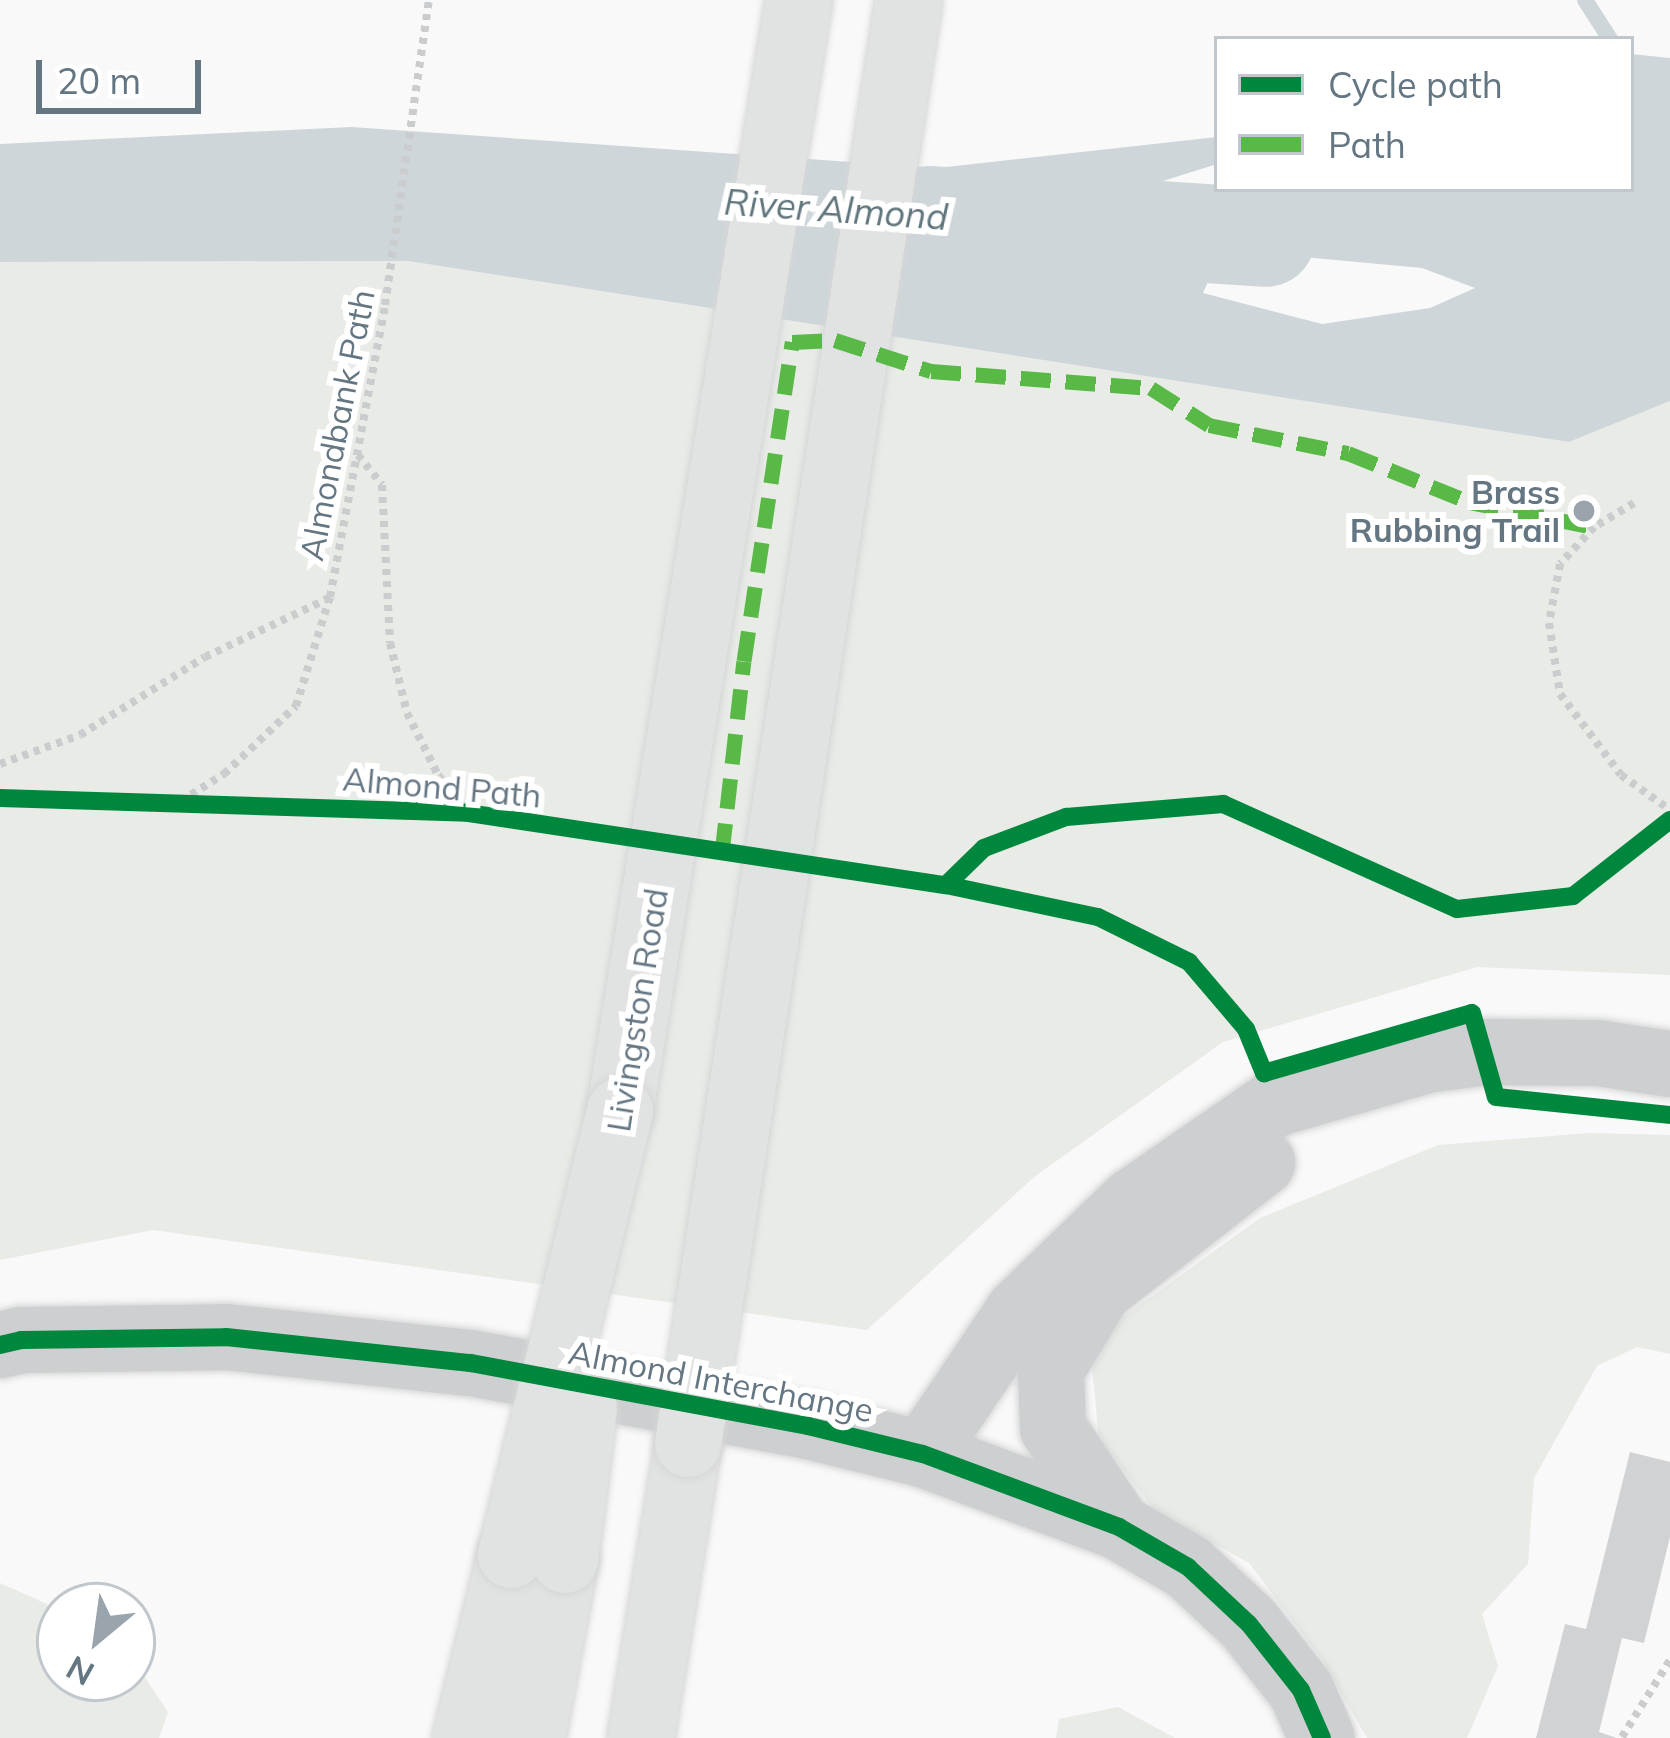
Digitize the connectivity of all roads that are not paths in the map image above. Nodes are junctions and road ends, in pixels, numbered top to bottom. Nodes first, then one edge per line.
1 (795, 0) edge
2 (909, 0) edge
3 (1670, 1064) edge
4 (1324, 1085) junction
5 (0, 1345) edge
6 (923, 1454) junction
7 (1119, 1527) junction
8 (538, 1557) junction
9 (673, 1582) junction
10 (466, 1738) edge
11 (532, 1738) edge
12 (641, 1738) edge
13 (681, 1738) edge
14 (1322, 1738) edge

1 - 8 main road, Livingston Road, bridge
2 - 9 main road, bridge
3 - 4 street
4 - 6 street
4 - 7 street
5 - 6 street, Almond Interchange
6 - 7 street, Almond Interchange
7 - 14 street, Almond Interchange
8 - 10 main road
8 - 11 main road, Livingston Road
9 - 12 main road
9 - 13 main road

